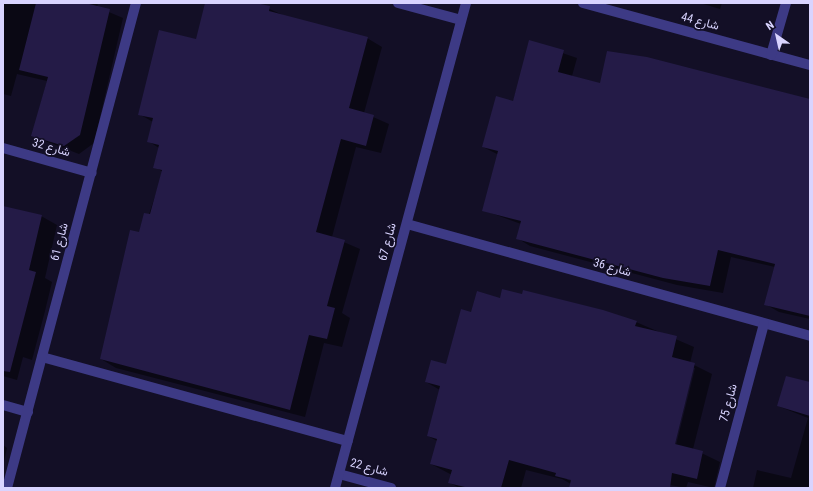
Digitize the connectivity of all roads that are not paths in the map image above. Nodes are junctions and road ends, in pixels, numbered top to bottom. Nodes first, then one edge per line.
1 (136, 3) edge
2 (398, 3) edge
3 (466, 3) edge
4 (583, 3) edge
5 (786, 3) edge
6 (461, 20) junction
7 (771, 55) junction
8 (810, 65) edge
9 (3, 148) edge
10 (92, 173) junction
11 (407, 224) junction
12 (764, 324) junction
13 (810, 336) edge
14 (42, 357) junction
15 (3, 405) edge
16 (28, 412) junction
17 (348, 441) junction
18 (339, 474) junction
19 (7, 488) edge
20 (335, 488) edge
21 (391, 488) edge
22 (720, 488) edge

1 - 10 street, شارع 61
2 - 6 street
3 - 6 street, شارع 67
4 - 7 street, شارع 44
5 - 7 street
6 - 11 street, شارع 67
7 - 8 street, شارع 44
9 - 10 street, شارع 32
10 - 14 street, شارع 61
11 - 12 street, شارع 36
11 - 17 street, شارع 67
12 - 13 street, شارع 36
12 - 22 street, شارع 75
14 - 16 street, شارع 61
14 - 17 street
15 - 16 street
16 - 19 street, شارع 61
17 - 18 street, شارع 67
18 - 20 street, شارع 67
18 - 21 street, شارع 22

